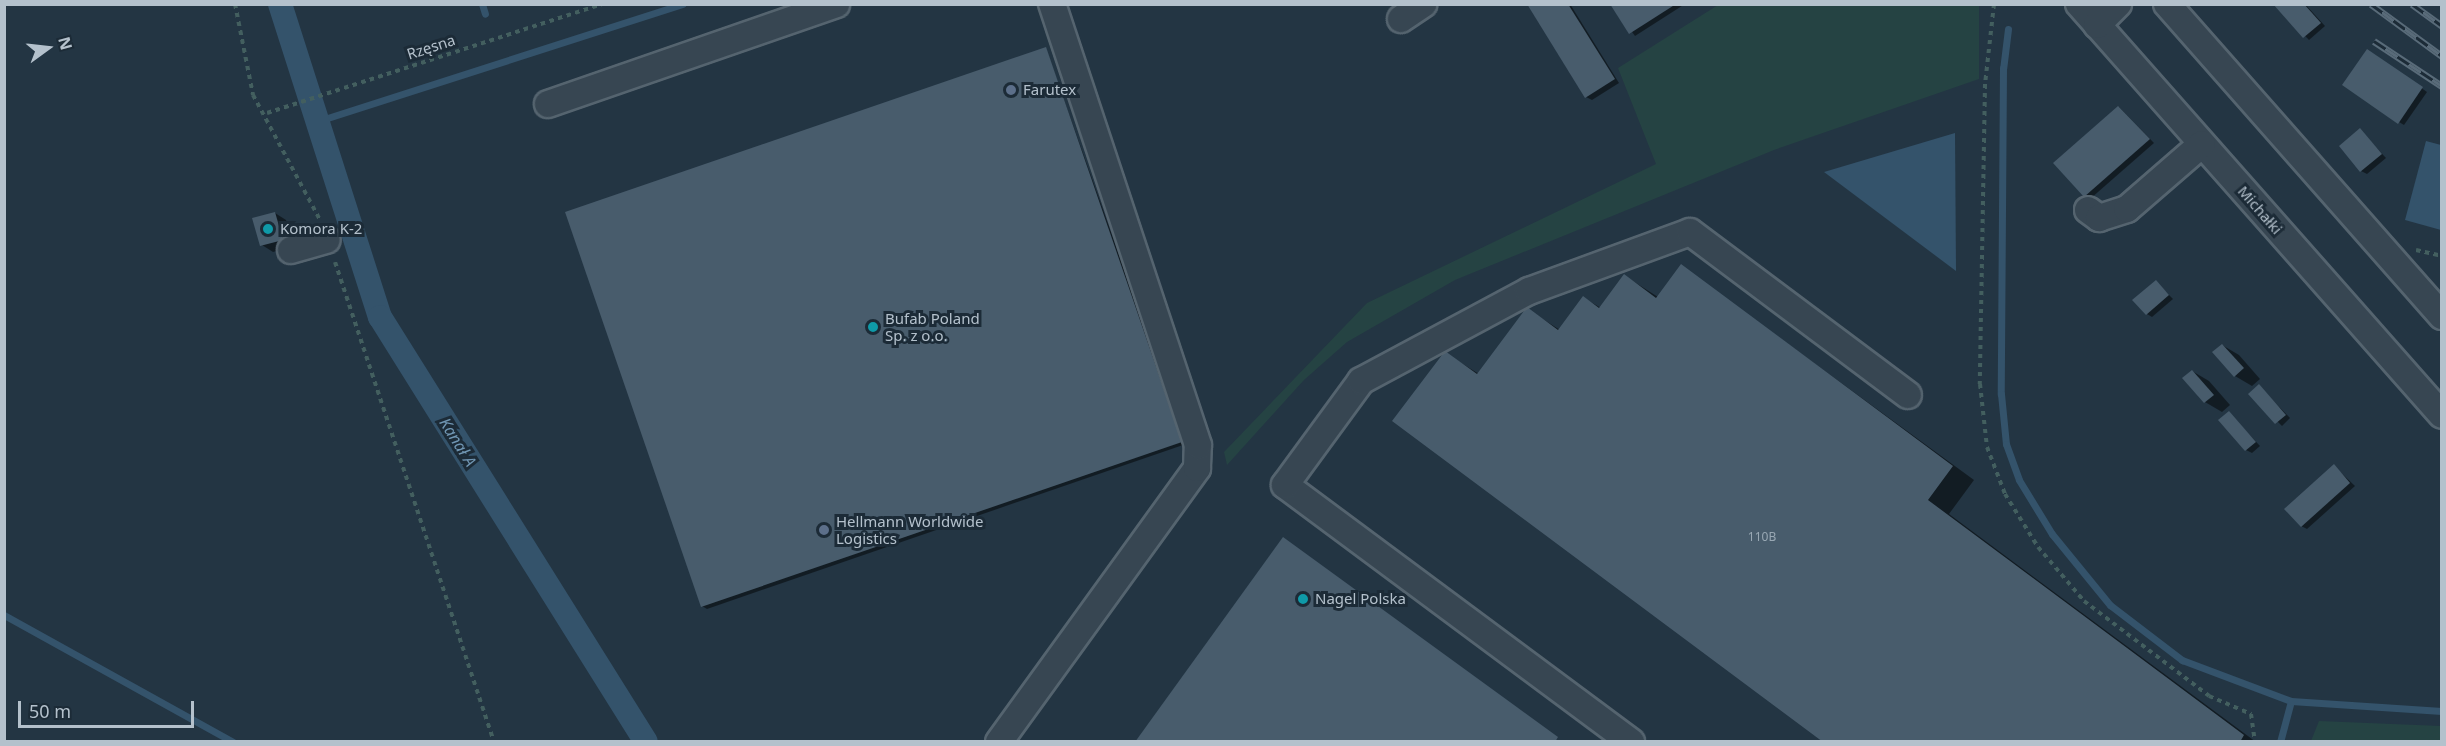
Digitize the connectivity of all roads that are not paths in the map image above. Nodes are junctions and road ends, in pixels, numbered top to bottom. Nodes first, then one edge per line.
1 (836, 4) edge
2 (1052, 4) edge
3 (1423, 4) edge
4 (2079, 4) edge
5 (2118, 4) edge
6 (2167, 4) edge
7 (1401, 19) dead end
8 (2097, 25) junction
9 (548, 104) dead end
10 (2202, 144) junction
11 (2088, 210) dead end
12 (327, 240) road end
13 (291, 250) dead end
14 (2442, 316) edge
15 (1908, 395) dead end
16 (2442, 415) edge
17 (999, 741) edge
18 (1630, 741) edge

1 - 9 street
2 - 17 street
3 - 7 street
4 - 8 street, Michałki
5 - 8 street
6 - 14 street
8 - 10 street, Michałki
10 - 11 street
10 - 16 street, Michałki
12 - 13 street
15 - 18 street

